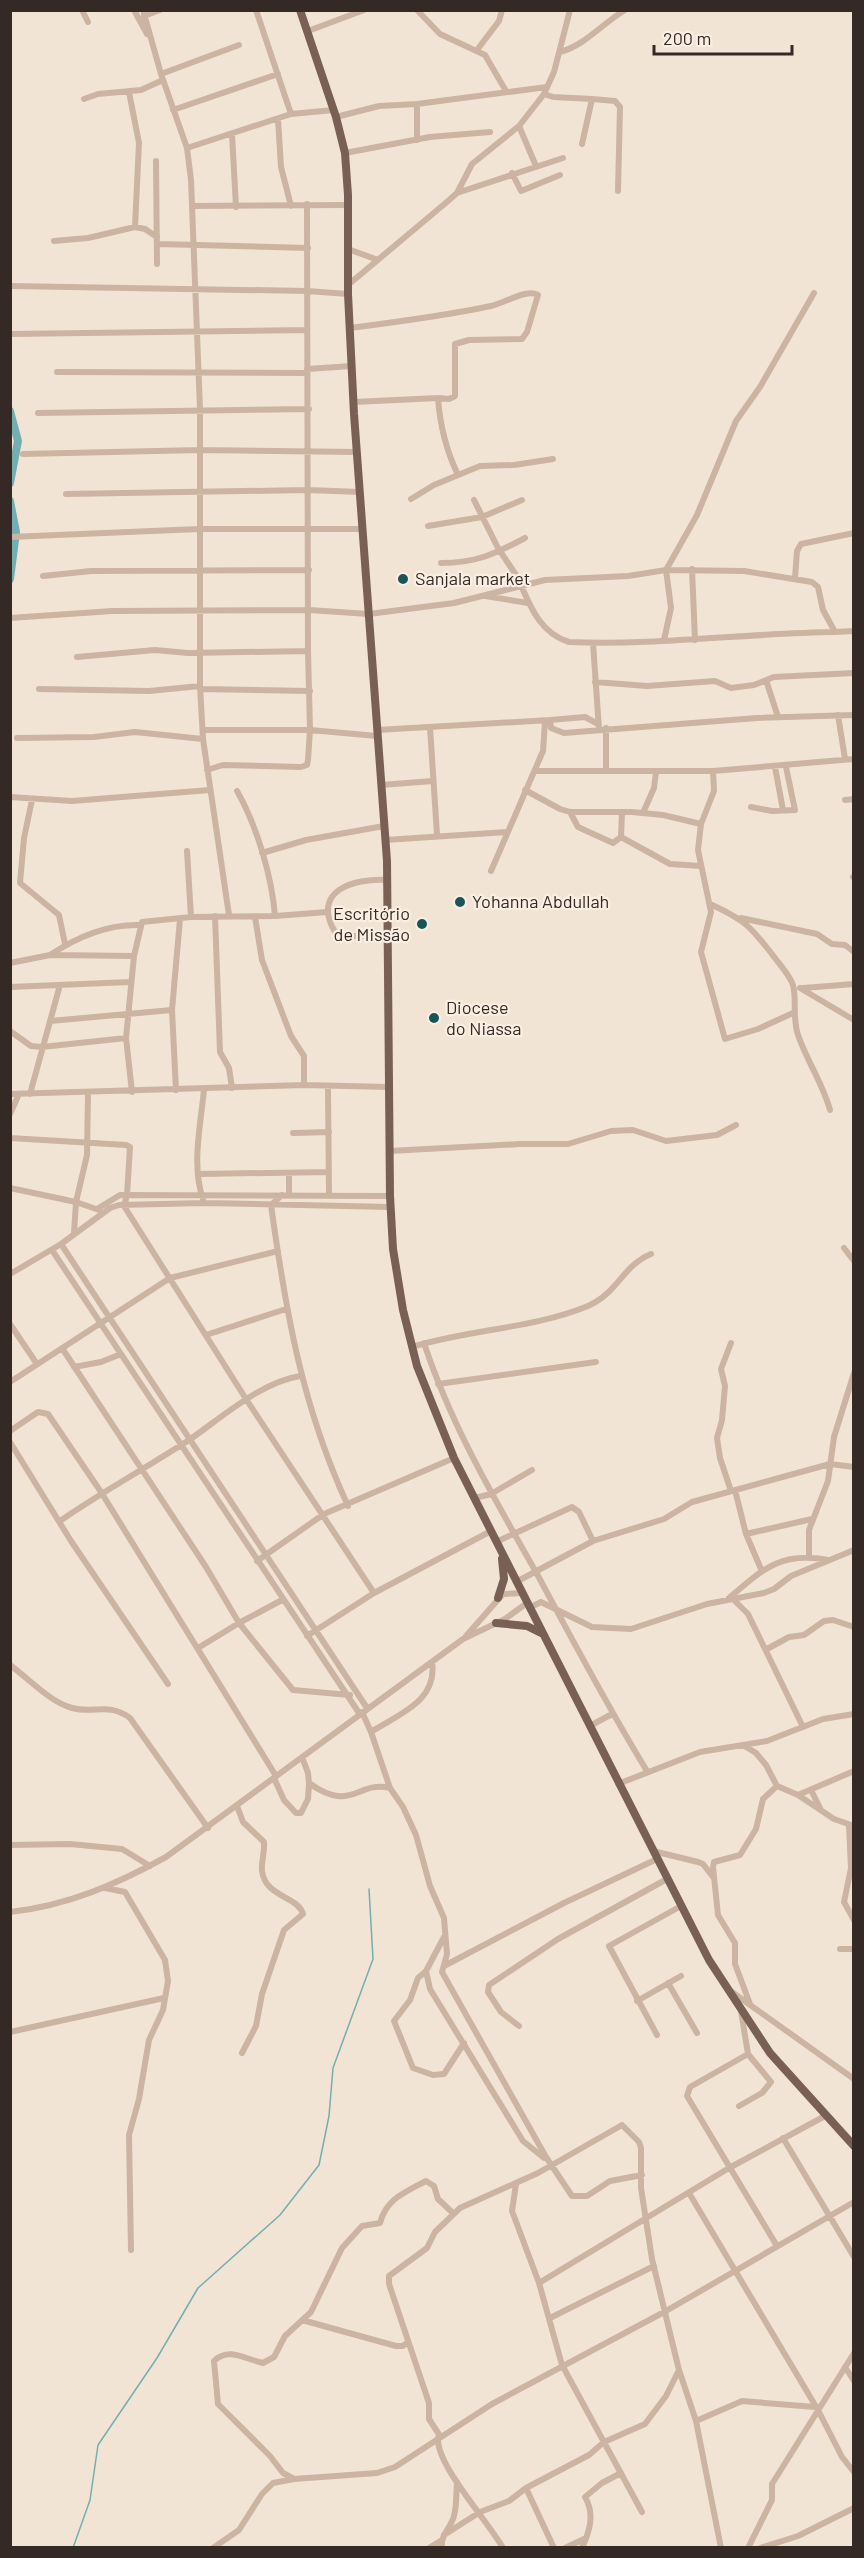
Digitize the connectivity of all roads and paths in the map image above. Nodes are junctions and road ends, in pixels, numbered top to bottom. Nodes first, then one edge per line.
1 (82, 10) edge
2 (134, 10) edge
3 (160, 10) edge
4 (256, 10) edge
5 (300, 10) edge
6 (364, 10) edge
7 (417, 10) edge
8 (502, 10) edge
9 (570, 10) edge
10 (625, 10) edge
11 (144, 13) edge
12 (137, 18) junction
13 (88, 22) dead end
14 (308, 31) junction
15 (149, 37) junction
16 (239, 45) dead end
17 (477, 50) junction
18 (560, 52) junction
19 (278, 74) junction
20 (162, 77) junction
21 (545, 90) junction
22 (506, 91) junction
23 (129, 92) junction
24 (84, 99) dead end
25 (592, 99) junction
26 (417, 104) junction
27 (173, 110) junction
28 (335, 113) junction
29 (291, 114) junction
30 (278, 119) junction
31 (519, 126) junction
32 (490, 132) dead end
33 (232, 134) junction
34 (417, 140) junction
35 (582, 144) dead end
36 (187, 148) junction
37 (345, 153) junction
38 (563, 158) dead end
39 (156, 160) dead end
40 (536, 166) junction
41 (512, 174) junction
42 (560, 175) dead end
43 (618, 191) dead end
44 (457, 193) junction
45 (307, 204) junction
46 (348, 205) junction
47 (192, 206) junction
48 (291, 206) junction
49 (236, 207) junction
50 (135, 227) junction
51 (54, 241) dead end
52 (157, 241) junction
53 (193, 246) junction
54 (308, 248) junction
55 (348, 249) junction
56 (378, 260) junction
57 (157, 264) dead end
58 (348, 285) junction
59 (10, 286) edge
60 (196, 289) junction
61 (307, 291) junction
62 (814, 293) dead end
63 (348, 294) junction
64 (350, 328) junction
65 (307, 330) junction
66 (198, 331) junction
67 (10, 334) edge
68 (352, 366) junction
69 (198, 371) junction
70 (307, 371) junction
71 (57, 372) dead end
72 (438, 398) junction
73 (354, 402) junction
74 (200, 409) junction
75 (309, 409) junction
76 (38, 413) dead end
77 (200, 450) junction
78 (308, 450) junction
79 (357, 452) junction
80 (23, 454) dead end
81 (553, 459) dead end
82 (458, 475) junction
83 (308, 490) junction
84 (199, 491) junction
85 (360, 492) junction
86 (66, 494) dead end
87 (411, 499) dead end
88 (474, 500) dead end
89 (522, 500) dead end
90 (482, 517) junction
91 (428, 526) dead end
92 (200, 529) junction
93 (362, 529) junction
94 (309, 530) junction
95 (854, 533) edge
96 (10, 537) edge
97 (525, 538) dead end
98 (501, 551) junction
99 (441, 563) dead end
100 (200, 569) junction
101 (692, 569) junction
102 (309, 570) junction
103 (666, 570) junction
104 (43, 576) dead end
105 (795, 578) junction
106 (522, 585) junction
107 (482, 596) junction
108 (528, 603) junction
109 (309, 610) junction
110 (200, 611) junction
111 (369, 614) junction
112 (10, 618) edge
113 (835, 632) junction
114 (853, 634) edge
115 (664, 640) junction
116 (695, 640) junction
117 (593, 643) junction
118 (308, 651) junction
119 (201, 652) junction
120 (77, 657) dead end
121 (854, 674) edge
122 (766, 680) junction
123 (595, 682) junction
124 (200, 687) junction
125 (39, 689) dead end
126 (310, 691) junction
127 (838, 715) junction
128 (854, 715) edge
129 (778, 717) junction
130 (548, 721) junction
131 (430, 727) junction
132 (601, 727) junction
133 (203, 730) junction
134 (310, 730) junction
135 (377, 733) junction
136 (17, 738) dead end
137 (203, 739) junction
138 (845, 759) junction
139 (854, 759) edge
140 (786, 766) junction
141 (775, 767) junction
142 (207, 771) junction
143 (534, 771) junction
144 (606, 771) junction
145 (713, 771) junction
146 (656, 772) junction
147 (434, 781) junction
148 (381, 785) junction
149 (210, 790) junction
150 (525, 790) junction
151 (237, 791) dead end
152 (10, 797) edge
153 (854, 799) edge
154 (32, 800) junction
155 (845, 800) dead end
156 (751, 807) dead end
157 (783, 810) junction
158 (570, 812) junction
159 (622, 812) junction
160 (643, 813) junction
161 (701, 824) junction
162 (384, 826) junction
163 (507, 832) junction
164 (437, 835) junction
165 (621, 837) junction
166 (385, 840) junction
167 (187, 851) dead end
168 (262, 853) junction
169 (701, 866) junction
170 (491, 871) dead end
171 (387, 880) junction
172 (710, 904) junction
173 (327, 912) junction
174 (229, 915) junction
175 (215, 916) junction
176 (275, 916) junction
177 (191, 917) junction
178 (255, 917) junction
179 (740, 918) junction
180 (180, 919) junction
181 (140, 925) junction
182 (387, 934) junction
183 (65, 944) junction
184 (854, 952) edge
185 (50, 956) junction
186 (134, 956) junction
187 (10, 963) edge
188 (130, 982) junction
189 (854, 984) edge
190 (60, 985) junction
191 (10, 987) edge
192 (797, 987) junction
193 (172, 1010) junction
194 (793, 1012) junction
195 (130, 1014) junction
196 (854, 1020) edge
197 (50, 1021) junction
198 (10, 1031) edge
199 (126, 1038) junction
200 (42, 1047) junction
201 (304, 1085) junction
202 (328, 1086) junction
203 (388, 1087) junction
204 (232, 1088) junction
205 (204, 1089) junction
206 (176, 1090) junction
207 (88, 1092) junction
208 (132, 1092) junction
209 (10, 1094) edge
210 (20, 1094) junction
211 (30, 1094) junction
212 (831, 1110) dead end
213 (10, 1114) edge
214 (736, 1125) dead end
215 (329, 1132) junction
216 (293, 1133) dead end
217 (10, 1138) edge
218 (88, 1143) junction
219 (389, 1151) junction
220 (329, 1172) junction
221 (289, 1173) junction
222 (199, 1174) junction
223 (10, 1188) edge
224 (329, 1194) junction
225 (201, 1195) junction
226 (285, 1195) junction
227 (128, 1196) junction
228 (390, 1196) junction
229 (76, 1202) junction
230 (205, 1203) junction
231 (271, 1205) junction
232 (124, 1206) junction
233 (390, 1207) junction
234 (97, 1209) junction
235 (105, 1212) junction
236 (74, 1233) junction
237 (61, 1244) junction
238 (844, 1248) dead end
239 (52, 1250) junction
240 (278, 1251) junction
241 (651, 1254) dead end
242 (854, 1261) edge
243 (10, 1274) edge
244 (170, 1278) junction
245 (286, 1309) junction
246 (110, 1316) junction
247 (100, 1323) junction
248 (10, 1324) edge
249 (206, 1335) junction
250 (424, 1343) junction
251 (731, 1343) dead end
252 (412, 1347) junction
253 (62, 1348) junction
254 (121, 1354) junction
255 (596, 1362) dead end
256 (37, 1364) junction
257 (74, 1367) junction
258 (854, 1373) edge
259 (300, 1376) junction
260 (10, 1382) edge
261 (152, 1384) junction
262 (438, 1384) junction
263 (145, 1390) junction
264 (246, 1399) junction
265 (10, 1431) edge
266 (189, 1439) junction
267 (10, 1442) edge
268 (181, 1445) junction
269 (454, 1458) junction
270 (830, 1464) junction
271 (854, 1467) edge
272 (141, 1468) junction
273 (532, 1470) dead end
274 (733, 1490) junction
275 (101, 1492) junction
276 (491, 1494) junction
277 (475, 1498) junction
278 (348, 1506) junction
279 (324, 1514) junction
280 (812, 1519) junction
281 (60, 1521) junction
282 (491, 1531) junction
283 (513, 1533) junction
284 (746, 1534) junction
285 (593, 1541) junction
286 (498, 1545) junction
287 (854, 1550) edge
288 (266, 1555) junction
289 (809, 1557) junction
290 (257, 1561) junction
291 (832, 1561) junction
292 (761, 1569) junction
293 (536, 1573) junction
294 (516, 1582) junction
295 (374, 1593) junction
296 (522, 1593) junction
297 (498, 1598) junction
298 (730, 1598) junction
299 (282, 1600) junction
300 (528, 1605) junction
301 (554, 1608) junction
302 (239, 1623) junction
303 (496, 1623) junction
304 (854, 1627) edge
305 (316, 1630) junction
306 (543, 1634) junction
307 (307, 1636) junction
308 (463, 1638) junction
309 (198, 1648) junction
310 (766, 1649) junction
311 (432, 1662) junction
312 (10, 1665) edge
313 (168, 1684) dead end
314 (347, 1695) junction
315 (358, 1695) junction
316 (363, 1711) junction
317 (612, 1714) junction
318 (854, 1714) edge
319 (590, 1726) junction
320 (803, 1727) junction
321 (371, 1732) junction
322 (743, 1745) junction
323 (302, 1757) junction
324 (647, 1771) junction
325 (854, 1771) edge
326 (275, 1777) junction
327 (309, 1783) junction
328 (618, 1784) junction
329 (777, 1786) junction
330 (390, 1788) junction
331 (812, 1790) junction
332 (798, 1796) junction
333 (237, 1806) junction
334 (822, 1811) junction
335 (851, 1826) edge
336 (208, 1828) junction
337 (10, 1845) edge
338 (655, 1855) junction
339 (150, 1866) junction
340 (713, 1877) junction
341 (667, 1879) junction
342 (105, 1888) junction
343 (681, 1906) junction
344 (10, 1912) edge
345 (854, 1920) edge
346 (444, 1936) junction
347 (854, 1949) edge
348 (840, 1950) dead end
349 (444, 1966) junction
350 (426, 1971) junction
351 (681, 1976) dead end
352 (669, 1983) junction
353 (727, 1990) junction
354 (164, 1998) junction
355 (637, 2001) junction
356 (750, 2004) junction
357 (741, 2010) junction
358 (519, 2026) dead end
359 (10, 2032) edge
360 (697, 2033) dead end
361 (657, 2035) dead end
362 (464, 2043) junction
363 (242, 2053) dead end
364 (748, 2054) junction
365 (854, 2079) edge
366 (739, 2106) dead end
367 (825, 2116) junction
368 (783, 2138) junction
369 (854, 2146) edge
370 (552, 2163) junction
371 (729, 2168) junction
372 (642, 2175) junction
373 (516, 2184) junction
374 (689, 2193) junction
375 (645, 2200) junction
376 (854, 2202) edge
377 (664, 2207) junction
378 (454, 2214) junction
379 (829, 2215) junction
380 (646, 2219) junction
381 (777, 2246) junction
382 (131, 2250) dead end
383 (854, 2257) edge
384 (654, 2266) junction
385 (736, 2270) junction
386 (539, 2283) junction
387 (666, 2311) junction
388 (550, 2318) junction
389 (302, 2320) junction
390 (408, 2342) junction
391 (854, 2353) edge
392 (562, 2365) junction
393 (845, 2367) junction
394 (679, 2370) junction
395 (854, 2381) edge
396 (817, 2408) junction
397 (696, 2421) junction
398 (439, 2437) junction
399 (604, 2442) junction
400 (854, 2472) edge
401 (621, 2473) junction
402 (294, 2479) junction
403 (456, 2481) junction
404 (526, 2488) junction
405 (854, 2508) edge
406 (480, 2512) junction
407 (642, 2512) dead end
408 (586, 2538) junction
409 (443, 2541) edge
410 (213, 2547) edge
411 (429, 2547) edge
412 (503, 2547) edge
413 (554, 2547) edge
414 (565, 2547) edge
415 (582, 2547) edge
416 (721, 2547) edge
417 (748, 2547) edge
418 (760, 2547) edge

1 - 13 street
2 - 12 street
3 - 11 street
4 - 19 street
5 - 14 main road
6 - 14 street
7 - 17 street
8 - 17 street
9 - 18 street
10 - 18 street
11 - 12 street
11 - 15 street
12 - 15 street
14 - 28 main road
15 - 20 street
16 - 20 street
17 - 22 street
18 - 21 street
19 - 27 street
19 - 29 street
20 - 23 street
20 - 27 street
21 - 22 street
21 - 25 street
21 - 31 street
22 - 26 street
23 - 24 street
23 - 50 street
25 - 35 street
25 - 43 street
26 - 28 street
26 - 34 street
27 - 36 street
28 - 29 street
28 - 37 main road
29 - 30 street
30 - 33 street
30 - 48 street
31 - 40 street
31 - 44 street
32 - 34 street
33 - 36 street
33 - 49 street
34 - 37 street
36 - 47 street
37 - 46 main road
38 - 40 street
39 - 52 street
40 - 41 street
41 - 42 street
41 - 44 street
44 - 56 street
45 - 46 street
45 - 48 street
45 - 54 street
46 - 55 main road
47 - 49 street
47 - 53 street
48 - 49 street
50 - 51 street
50 - 52 street
52 - 53 street
52 - 57 street
53 - 54 street
53 - 60 street
54 - 61 street
55 - 56 street
55 - 58 main road
56 - 58 street
58 - 63 main road
59 - 60 street
60 - 61 street
60 - 66 street
61 - 63 street
61 - 65 street
62 - 103 street
63 - 64 main road
64 - 68 main road
64 - 72 street
65 - 66 street
65 - 70 street
66 - 67 street
66 - 69 street
68 - 70 street
68 - 73 main road
69 - 70 street
69 - 71 street
69 - 74 street
70 - 75 street
72 - 73 street
72 - 82 street
73 - 79 main road
74 - 75 street
74 - 76 street
74 - 77 street
75 - 78 street
77 - 78 street
77 - 80 street
77 - 84 street
78 - 79 street
78 - 83 street
79 - 85 main road
81 - 82 street
82 - 87 street
83 - 84 street
83 - 85 street
83 - 94 street
84 - 86 street
84 - 92 street
85 - 93 main road
88 - 90 street
89 - 90 street
90 - 91 street
90 - 98 street
92 - 94 street
92 - 96 street
92 - 100 street
93 - 94 street
93 - 111 main road
94 - 102 street
95 - 105 street
97 - 98 street
98 - 99 street
98 - 106 street
100 - 102 street
100 - 104 street
100 - 110 street
101 - 103 street
101 - 105 street
101 - 116 street
102 - 109 street
103 - 106 street
103 - 115 street
105 - 113 street
106 - 107 street
106 - 108 street
107 - 108 street
107 - 111 street
108 - 117 street
109 - 110 street
109 - 111 street
109 - 118 street
110 - 112 street
110 - 119 street
111 - 135 main road
113 - 114 street
113 - 116 street
115 - 116 street
115 - 117 street
117 - 123 street
118 - 119 street
118 - 126 street
119 - 120 street
119 - 124 street
121 - 122 street
122 - 123 street
122 - 129 street
123 - 132 street
124 - 125 street
124 - 126 street
124 - 133 street
126 - 134 street
127 - 128 street
127 - 129 street
127 - 138 street
129 - 132 street
130 - 131 street
130 - 132 street
130 - 132 street
130 - 143 street
131 - 135 street
131 - 147 street
132 - 144 street
133 - 134 street
133 - 137 street
134 - 135 street
134 - 142 street
135 - 148 main road
136 - 137 street
137 - 142 street
138 - 139 street
138 - 140 street
140 - 141 street
140 - 157 street
141 - 145 street
141 - 157 street
142 - 149 street
143 - 144 street
143 - 150 street
144 - 146 street
145 - 146 street
145 - 161 street
146 - 160 street
147 - 148 street
147 - 164 street
148 - 162 main road
149 - 154 street
149 - 174 street
150 - 158 street
150 - 163 street
151 - 168 street
152 - 154 street
153 - 155 street
154 - 183 street
156 - 157 street
158 - 159 street
158 - 165 street
159 - 160 street
159 - 165 street
160 - 161 street
161 - 169 street
162 - 166 main road
162 - 168 street
163 - 164 street
163 - 170 street
164 - 166 street
165 - 169 street
166 - 171 main road
167 - 177 street
168 - 176 street
169 - 172 street
171 - 173 street
171 - 182 main road
172 - 179 street
172 - 194 street
173 - 176 street
173 - 182 street
174 - 175 street
174 - 178 street
175 - 177 street
175 - 204 street
176 - 178 street
177 - 180 street
178 - 201 street
179 - 184 street
179 - 192 street
180 - 181 street
180 - 193 street
181 - 183 street
181 - 186 street
182 - 203 main road
183 - 185 street
185 - 186 street
185 - 187 street
186 - 188 street
188 - 190 street
188 - 195 street
189 - 192 street
190 - 191 street
190 - 197 street
192 - 194 street
192 - 196 street
193 - 195 street
193 - 206 street
194 - 212 street
195 - 197 street
195 - 199 street
197 - 200 street
198 - 200 street
199 - 200 street
199 - 208 street
200 - 211 street
201 - 202 street
201 - 204 street
202 - 203 street
202 - 215 street
203 - 219 main road
204 - 205 street
205 - 206 street
205 - 222 street
206 - 208 street
207 - 208 street
207 - 211 street
207 - 218 street
209 - 210 street
210 - 211 street
210 - 213 street
214 - 219 street
215 - 216 street
215 - 220 street
217 - 218 street
218 - 227 street
218 - 229 street
219 - 228 main road
220 - 221 street
220 - 224 street
221 - 222 street
221 - 226 street
222 - 225 street
223 - 229 street
224 - 226 street
224 - 228 street
225 - 226 street
225 - 227 street
225 - 230 street
226 - 231 street
227 - 232 street
227 - 234 street
228 - 233 main road
229 - 234 street
229 - 236 street
230 - 231 street
230 - 232 street
231 - 233 street
231 - 240 street
232 - 235 street
232 - 244 street
233 - 252 main road
234 - 235 street
235 - 236 street
236 - 237 street
237 - 239 street
237 - 246 street
238 - 242 street
239 - 243 street
239 - 247 street
240 - 244 street
240 - 245 street
241 - 250 street
244 - 246 street
244 - 249 street
245 - 249 street
245 - 259 street
246 - 247 street
246 - 261 street
247 - 253 street
247 - 254 street
248 - 256 street
249 - 264 street
250 - 252 street
250 - 262 street
251 - 274 street
252 - 269 main road
253 - 256 street
253 - 257 street
254 - 257 street
254 - 263 street
255 - 262 street
256 - 260 street
257 - 272 street
258 - 270 street
259 - 264 street
259 - 278 street
261 - 263 street
261 - 266 street
262 - 276 street
263 - 268 street
264 - 266 street
264 - 279 street
265 - 275 street
266 - 268 street
266 - 288 street
267 - 281 street
268 - 272 street
268 - 290 street
269 - 277 main road
269 - 278 street
270 - 271 street
270 - 274 street
270 - 280 street
272 - 275 street
272 - 302 street
273 - 276 street
274 - 284 street
274 - 285 street
275 - 281 street
275 - 309 street
276 - 277 street
276 - 283 street
277 - 282 main road
278 - 279 street
279 - 288 street
279 - 295 street
280 - 284 street
280 - 289 street
281 - 313 street
282 - 286 main road
282 - 295 street
283 - 285 street
283 - 286 street
283 - 293 street
284 - 292 street
285 - 293 street
286 - 294 main road
286 - 297 main road
287 - 291 street
288 - 290 street
288 - 305 street
289 - 291 street
289 - 292 street
290 - 299 street
291 - 298 street
292 - 298 street
293 - 294 street
293 - 301 street
294 - 296 main road
295 - 305 street
296 - 297 street
296 - 300 main road
297 - 308 street
298 - 301 street
298 - 310 street
299 - 302 street
299 - 307 street
300 - 301 street
300 - 303 street
300 - 306 main road
301 - 317 street
302 - 309 street
302 - 314 street
303 - 306 main road
303 - 308 street
304 - 310 street
305 - 307 street
305 - 315 street
306 - 319 main road
307 - 314 street
308 - 311 street
309 - 326 street
310 - 320 street
311 - 316 street
311 - 321 street
312 - 336 street
314 - 315 street
314 - 316 street
315 - 316 street
316 - 321 street
316 - 323 street
317 - 319 street
317 - 324 street
318 - 320 street
319 - 328 main road
320 - 322 street
321 - 330 street
322 - 324 street
322 - 329 street
323 - 326 street
323 - 327 street
324 - 328 street
325 - 331 street
326 - 327 street
326 - 333 street
327 - 330 street
328 - 338 main road
329 - 332 street
329 - 340 street
330 - 346 street
331 - 332 street
331 - 334 street
332 - 334 street
333 - 336 street
333 - 363 street
334 - 335 street
335 - 345 street
336 - 339 street
337 - 339 street
338 - 340 street
338 - 341 main road
338 - 349 street
339 - 342 street
340 - 356 street
341 - 343 main road
341 - 358 street
342 - 344 street
342 - 354 street
343 - 353 main road
343 - 355 street
346 - 349 street
346 - 350 street
347 - 348 street
349 - 370 street
350 - 362 street
350 - 362 street
351 - 352 street
352 - 355 street
352 - 360 street
353 - 356 street
353 - 357 main road
354 - 359 street
354 - 382 street
355 - 361 street
356 - 365 street
357 - 364 street
357 - 367 main road
362 - 370 street
364 - 366 street
364 - 371 street
367 - 368 street
367 - 369 main road
368 - 371 street
368 - 379 street
370 - 372 street
370 - 372 street
370 - 373 street
371 - 374 street
371 - 381 street
372 - 375 street
373 - 378 street
373 - 386 street
374 - 377 street
374 - 385 street
375 - 377 street
375 - 380 street
376 - 379 street
377 - 380 street
378 - 389 street
378 - 390 street
379 - 381 street
379 - 383 street
380 - 384 street
380 - 386 street
381 - 385 street
384 - 387 street
384 - 388 street
385 - 387 street
385 - 396 street
386 - 388 street
387 - 392 street
387 - 394 street
388 - 392 street
389 - 390 street
389 - 402 street
390 - 398 street
391 - 393 street
392 - 398 street
392 - 399 street
393 - 395 street
393 - 396 street
394 - 397 street
394 - 399 street
396 - 397 street
396 - 400 street
396 - 417 street
397 - 416 street
398 - 402 street
398 - 403 street
399 - 401 street
399 - 404 street
401 - 407 street
401 - 408 street
402 - 410 street
403 - 406 street
403 - 409 street
404 - 406 street
404 - 413 street
405 - 418 street
406 - 409 street
406 - 412 street
408 - 414 street
408 - 415 street
409 - 411 street

